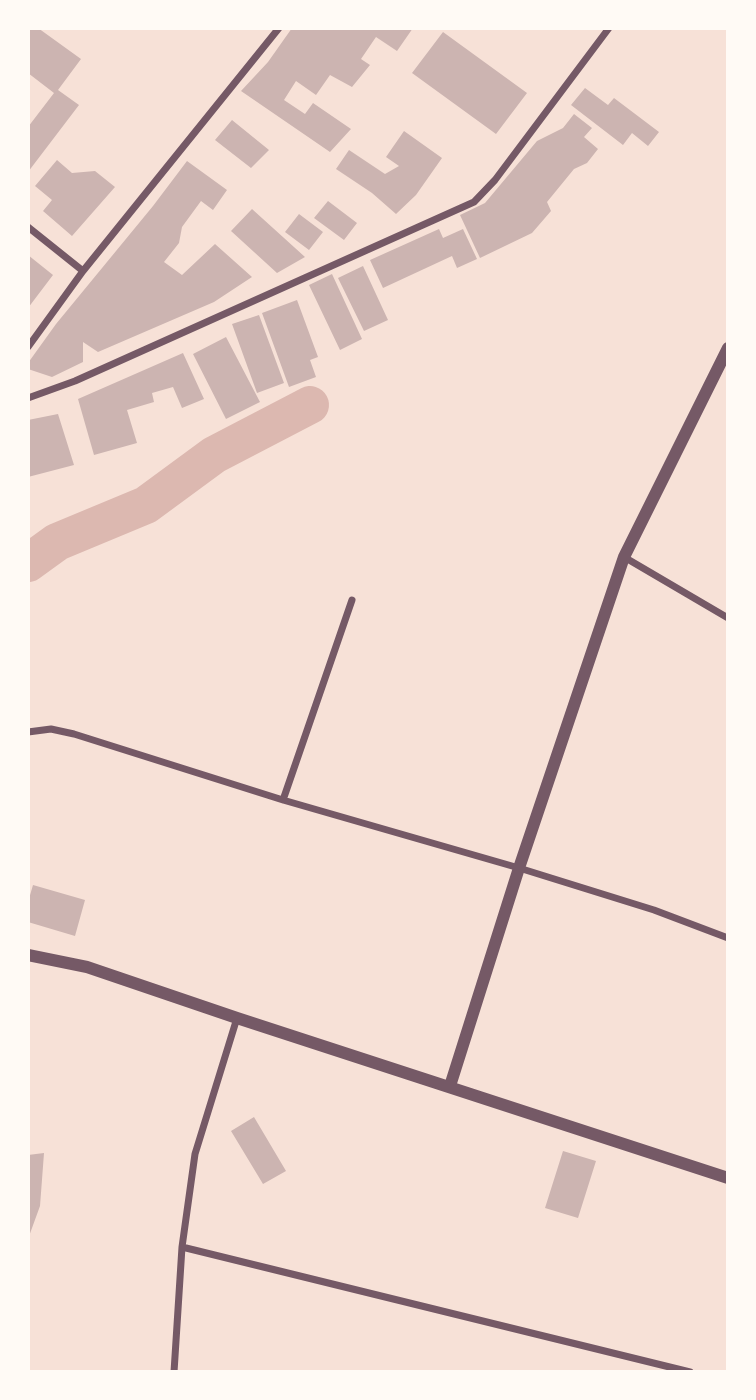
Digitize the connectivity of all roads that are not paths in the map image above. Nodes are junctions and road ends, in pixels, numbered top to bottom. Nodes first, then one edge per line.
1 (279, 28) edge
2 (609, 28) edge
3 (28, 227) edge
4 (83, 271) junction
5 (28, 347) edge
6 (728, 348) edge
7 (28, 398) edge
8 (624, 557) junction
9 (352, 600) dead end
10 (728, 618) edge
11 (28, 732) edge
12 (283, 800) junction
13 (519, 868) junction
14 (728, 938) edge
15 (28, 955) edge
16 (237, 1018) junction
17 (450, 1086) junction
18 (728, 1178) edge
19 (182, 1247) junction
20 (174, 1372) edge
21 (690, 1372) edge

1 - 4 street
2 - 7 street
3 - 4 street
4 - 5 street
6 - 8 street
8 - 10 street
8 - 13 street
9 - 12 street
11 - 12 street
12 - 13 street
13 - 14 street
13 - 17 street
15 - 16 street
16 - 17 street
16 - 19 street
17 - 18 street
19 - 20 street
19 - 21 street

